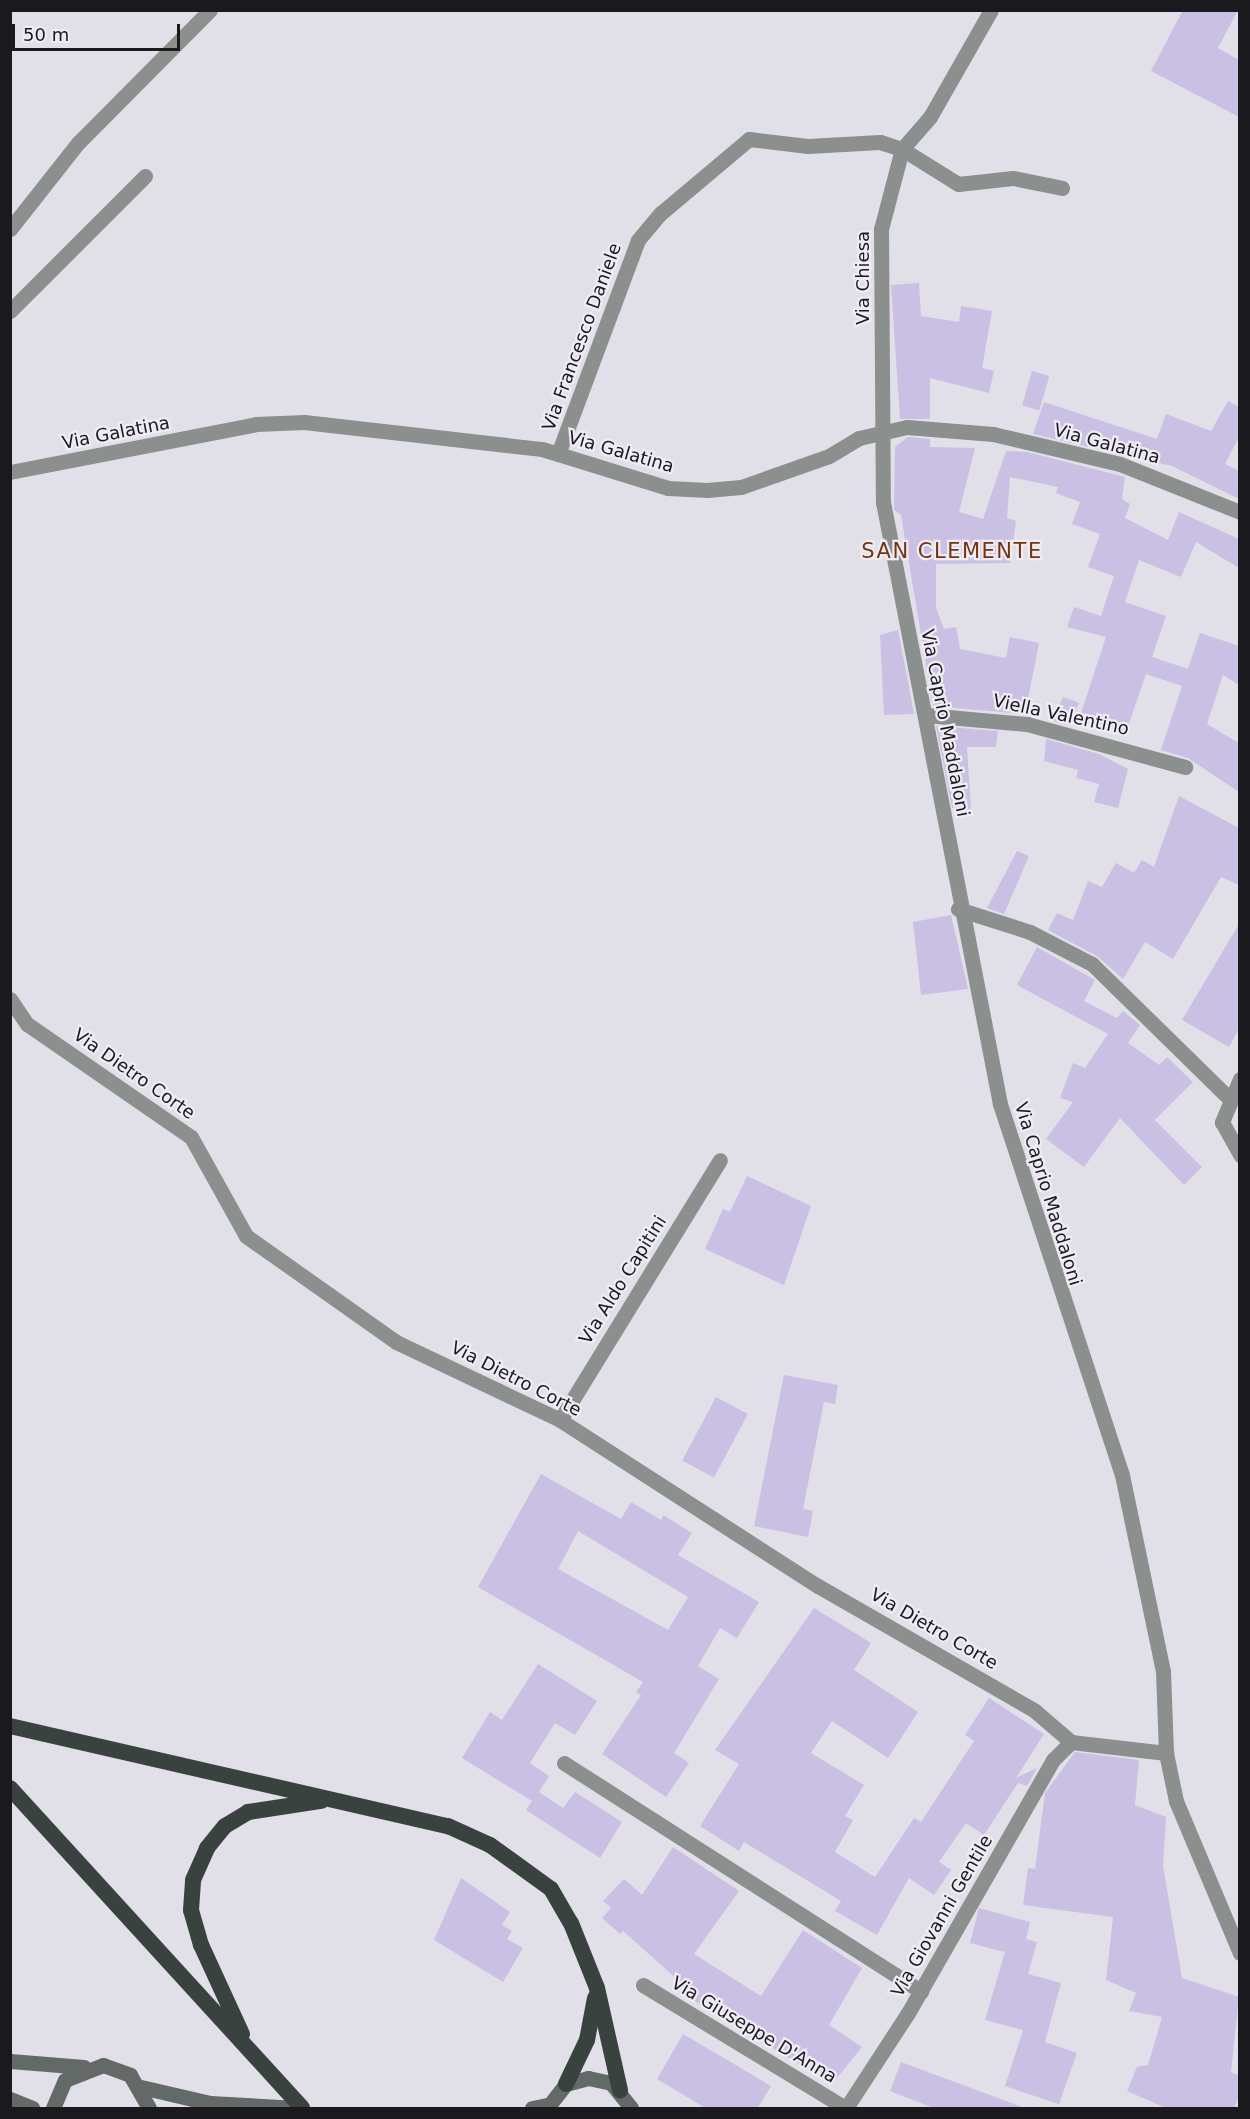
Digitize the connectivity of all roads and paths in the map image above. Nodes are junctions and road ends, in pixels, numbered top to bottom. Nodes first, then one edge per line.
1 (210, 10) edge
2 (991, 10) edge
3 (902, 149) junction
4 (145, 176) dead end
5 (1062, 188) dead end
6 (10, 229) edge
7 (10, 311) edge
8 (885, 430) junction
9 (558, 454) junction
10 (10, 472) edge
11 (1239, 512) edge
12 (926, 716) junction
13 (1185, 767) dead end
14 (958, 909) junction
15 (10, 999) edge
16 (1239, 1079) edge
17 (1230, 1099) junction
18 (1239, 1155) edge
19 (720, 1160) dead end
20 (560, 1420) junction
21 (10, 1726) edge
22 (1071, 1742) junction
23 (1166, 1753) junction
24 (564, 1763) dead end
25 (10, 1788) edge
26 (330, 1799) junction
27 (1239, 1953) edge
28 (643, 1985) dead end
29 (597, 1988) junction
30 (921, 1991) junction
31 (249, 2049) junction
32 (10, 2061) edge
33 (87, 2067) junction
34 (566, 2084) junction
35 (141, 2086) junction
36 (620, 2090) junction
37 (10, 2099) edge
38 (547, 2107) edge
39 (300, 2108) edge
40 (32, 2109) edge
41 (53, 2109) edge
42 (149, 2109) edge
43 (532, 2109) edge
44 (631, 2109) edge
45 (845, 2109) edge

1 - 6 street
2 - 3 street, Via Chiesa
3 - 5 street, Via Francesco Daniele
3 - 8 street, Via Chiesa
3 - 9 street, Via Francesco Daniele
4 - 7 street
8 - 9 street, Via Galatina
8 - 11 street, Via Galatina
8 - 12 street, Via Caprio Maddaloni
9 - 10 street, Via Galatina
12 - 13 street, Viella Valentino
12 - 14 street, Via Caprio Maddaloni
14 - 17 street
14 - 23 street, Via Caprio Maddaloni
15 - 20 street, Via Dietro Corte
16 - 17 street
17 - 18 street
19 - 20 street, Via Aldo Capitini
20 - 22 street, Via Dietro Corte
21 - 26 highway
22 - 23 street
22 - 30 street, Via Giovanni Gentile
23 - 27 street, Via Caprio Maddaloni
24 - 30 street
25 - 31 highway
26 - 29 highway
26 - 31 highway
28 - 45 street, Via Giuseppe D'Anna
29 - 34 highway
29 - 36 highway
30 - 45 street, Via Giovanni Gentile
31 - 39 highway
32 - 33 main road
33 - 35 main road
33 - 41 main road
34 - 36 main road
34 - 38 main road
35 - 39 main road
35 - 42 main road
36 - 44 main road
37 - 40 main road
38 - 43 main road

